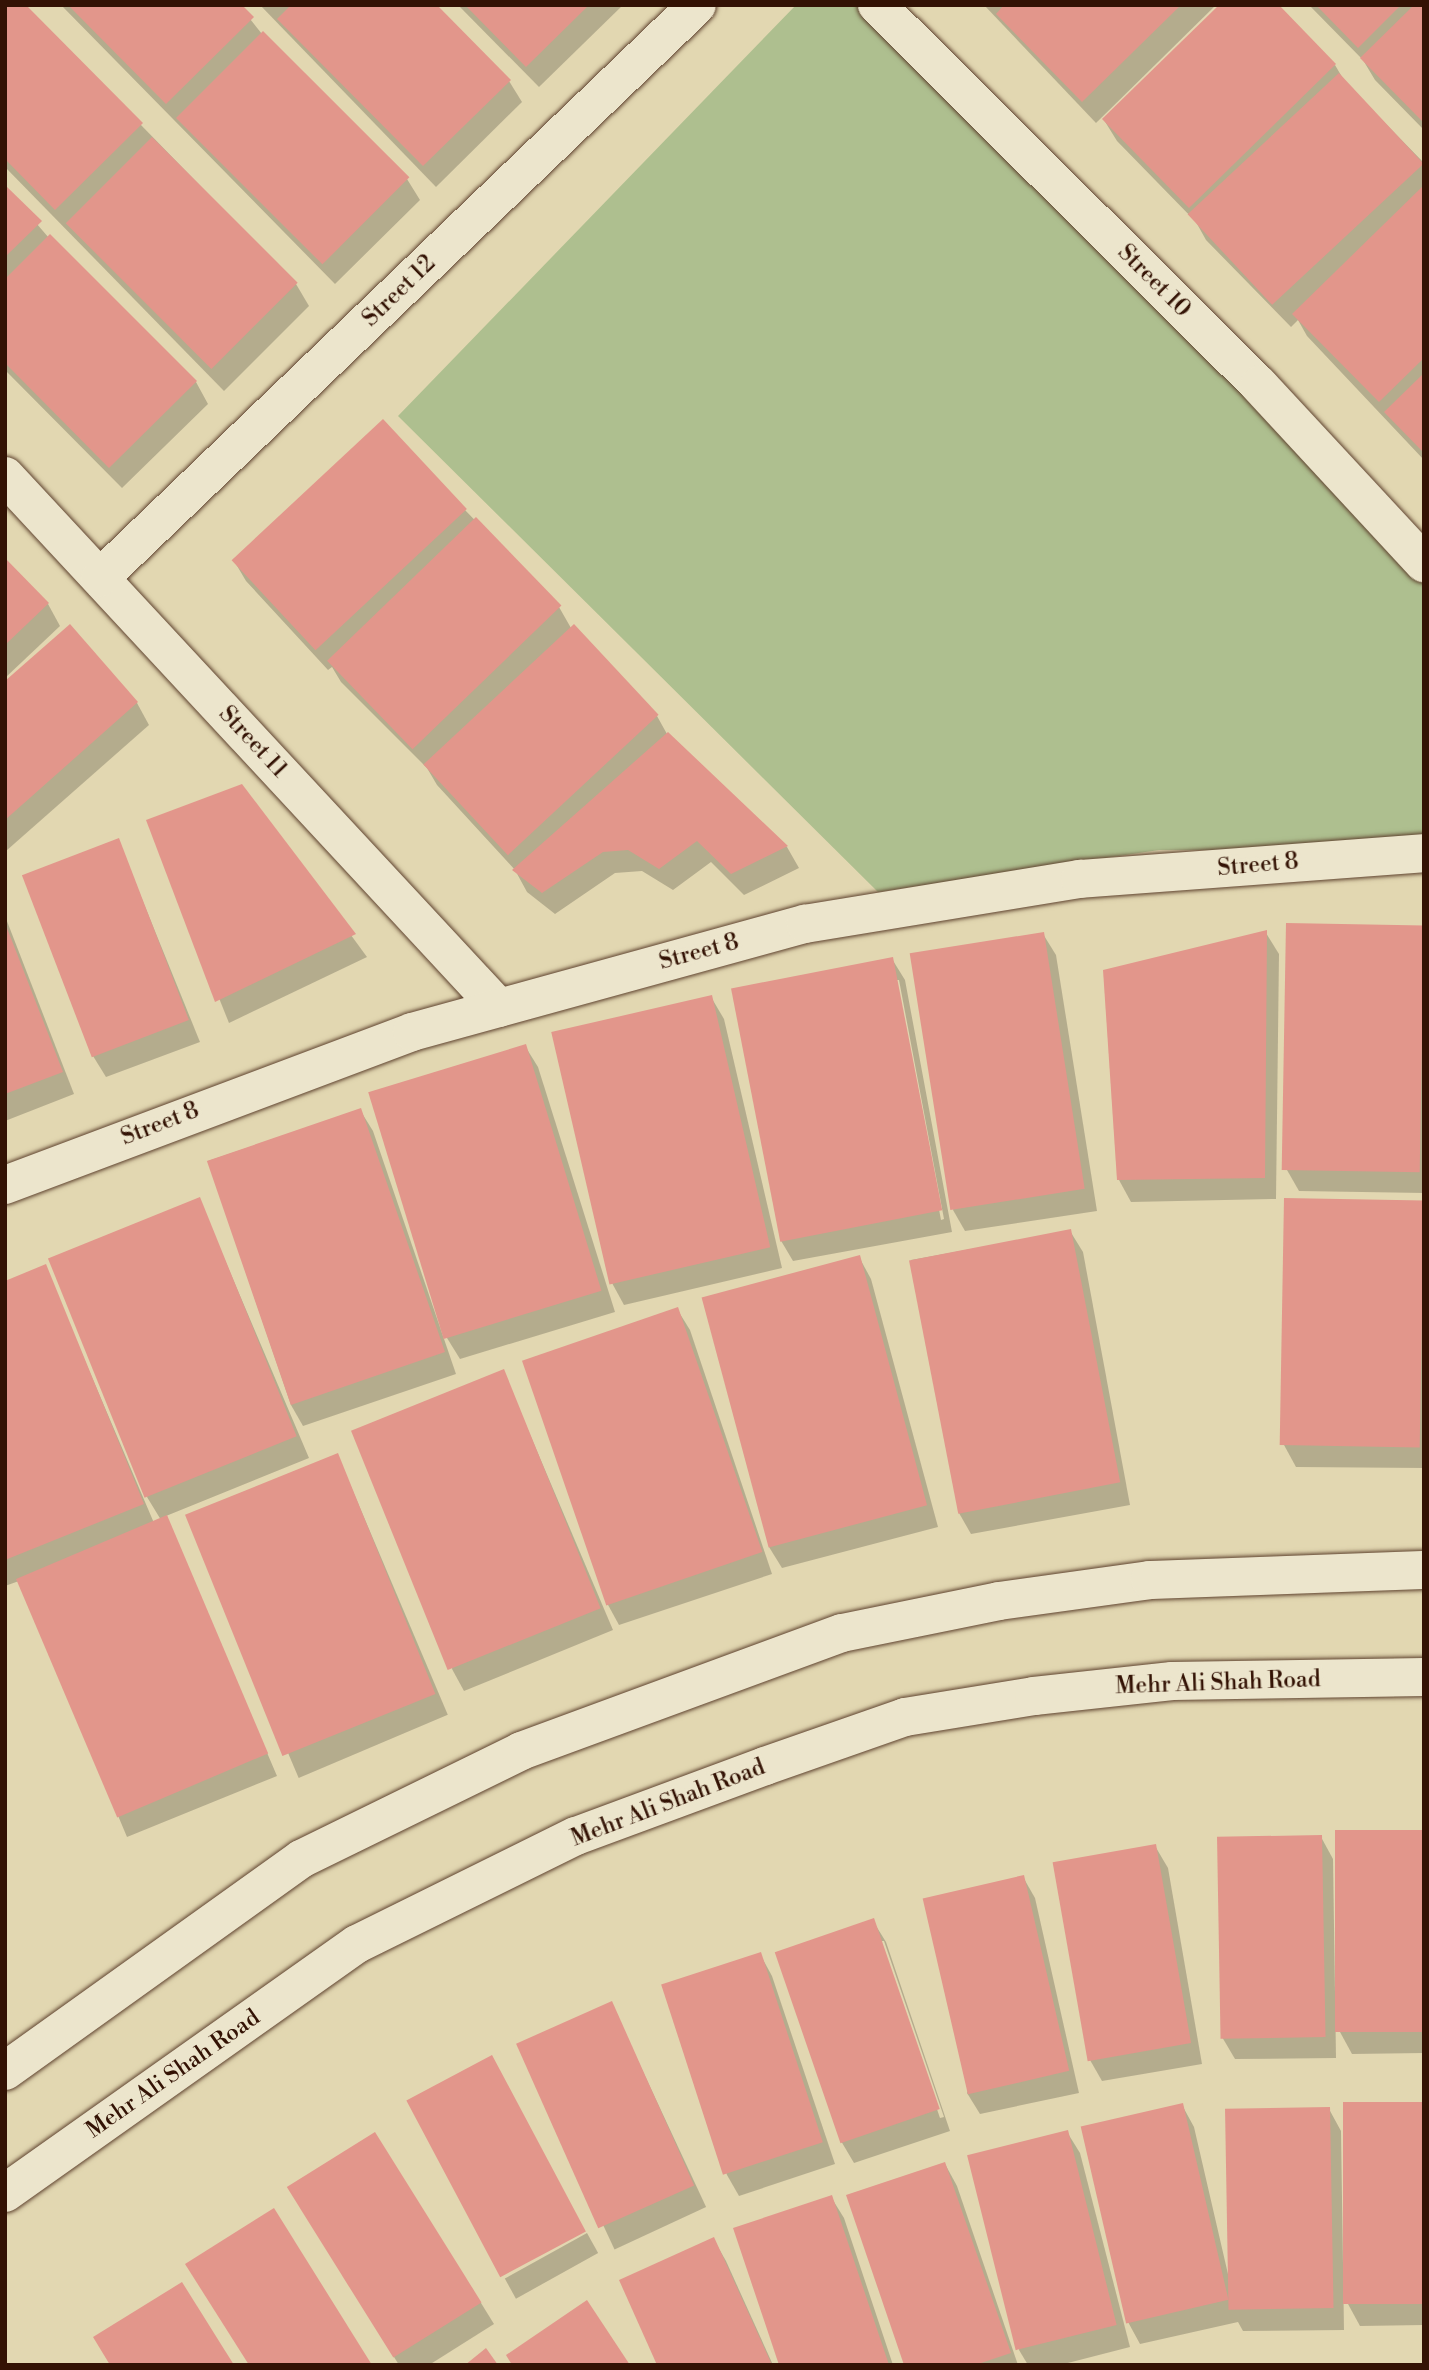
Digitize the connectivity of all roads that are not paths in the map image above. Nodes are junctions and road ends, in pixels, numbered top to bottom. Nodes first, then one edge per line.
1 (697, 5) edge
2 (877, 5) edge
3 (5, 476) edge
4 (1424, 563) edge
5 (100, 578) junction
6 (1424, 853) edge
7 (499, 1008) junction
8 (5, 1185) edge
9 (1424, 1570) edge
10 (1424, 1677) edge
11 (5, 2071) edge
12 (5, 2193) edge

1 - 5 street, Street 12
2 - 4 street, Street 10
3 - 5 street, Street 11
5 - 7 street, Street 11
6 - 7 street, Street 8
7 - 8 street, Street 8
9 - 11 street
10 - 12 street, Mehr Ali Shah Road

